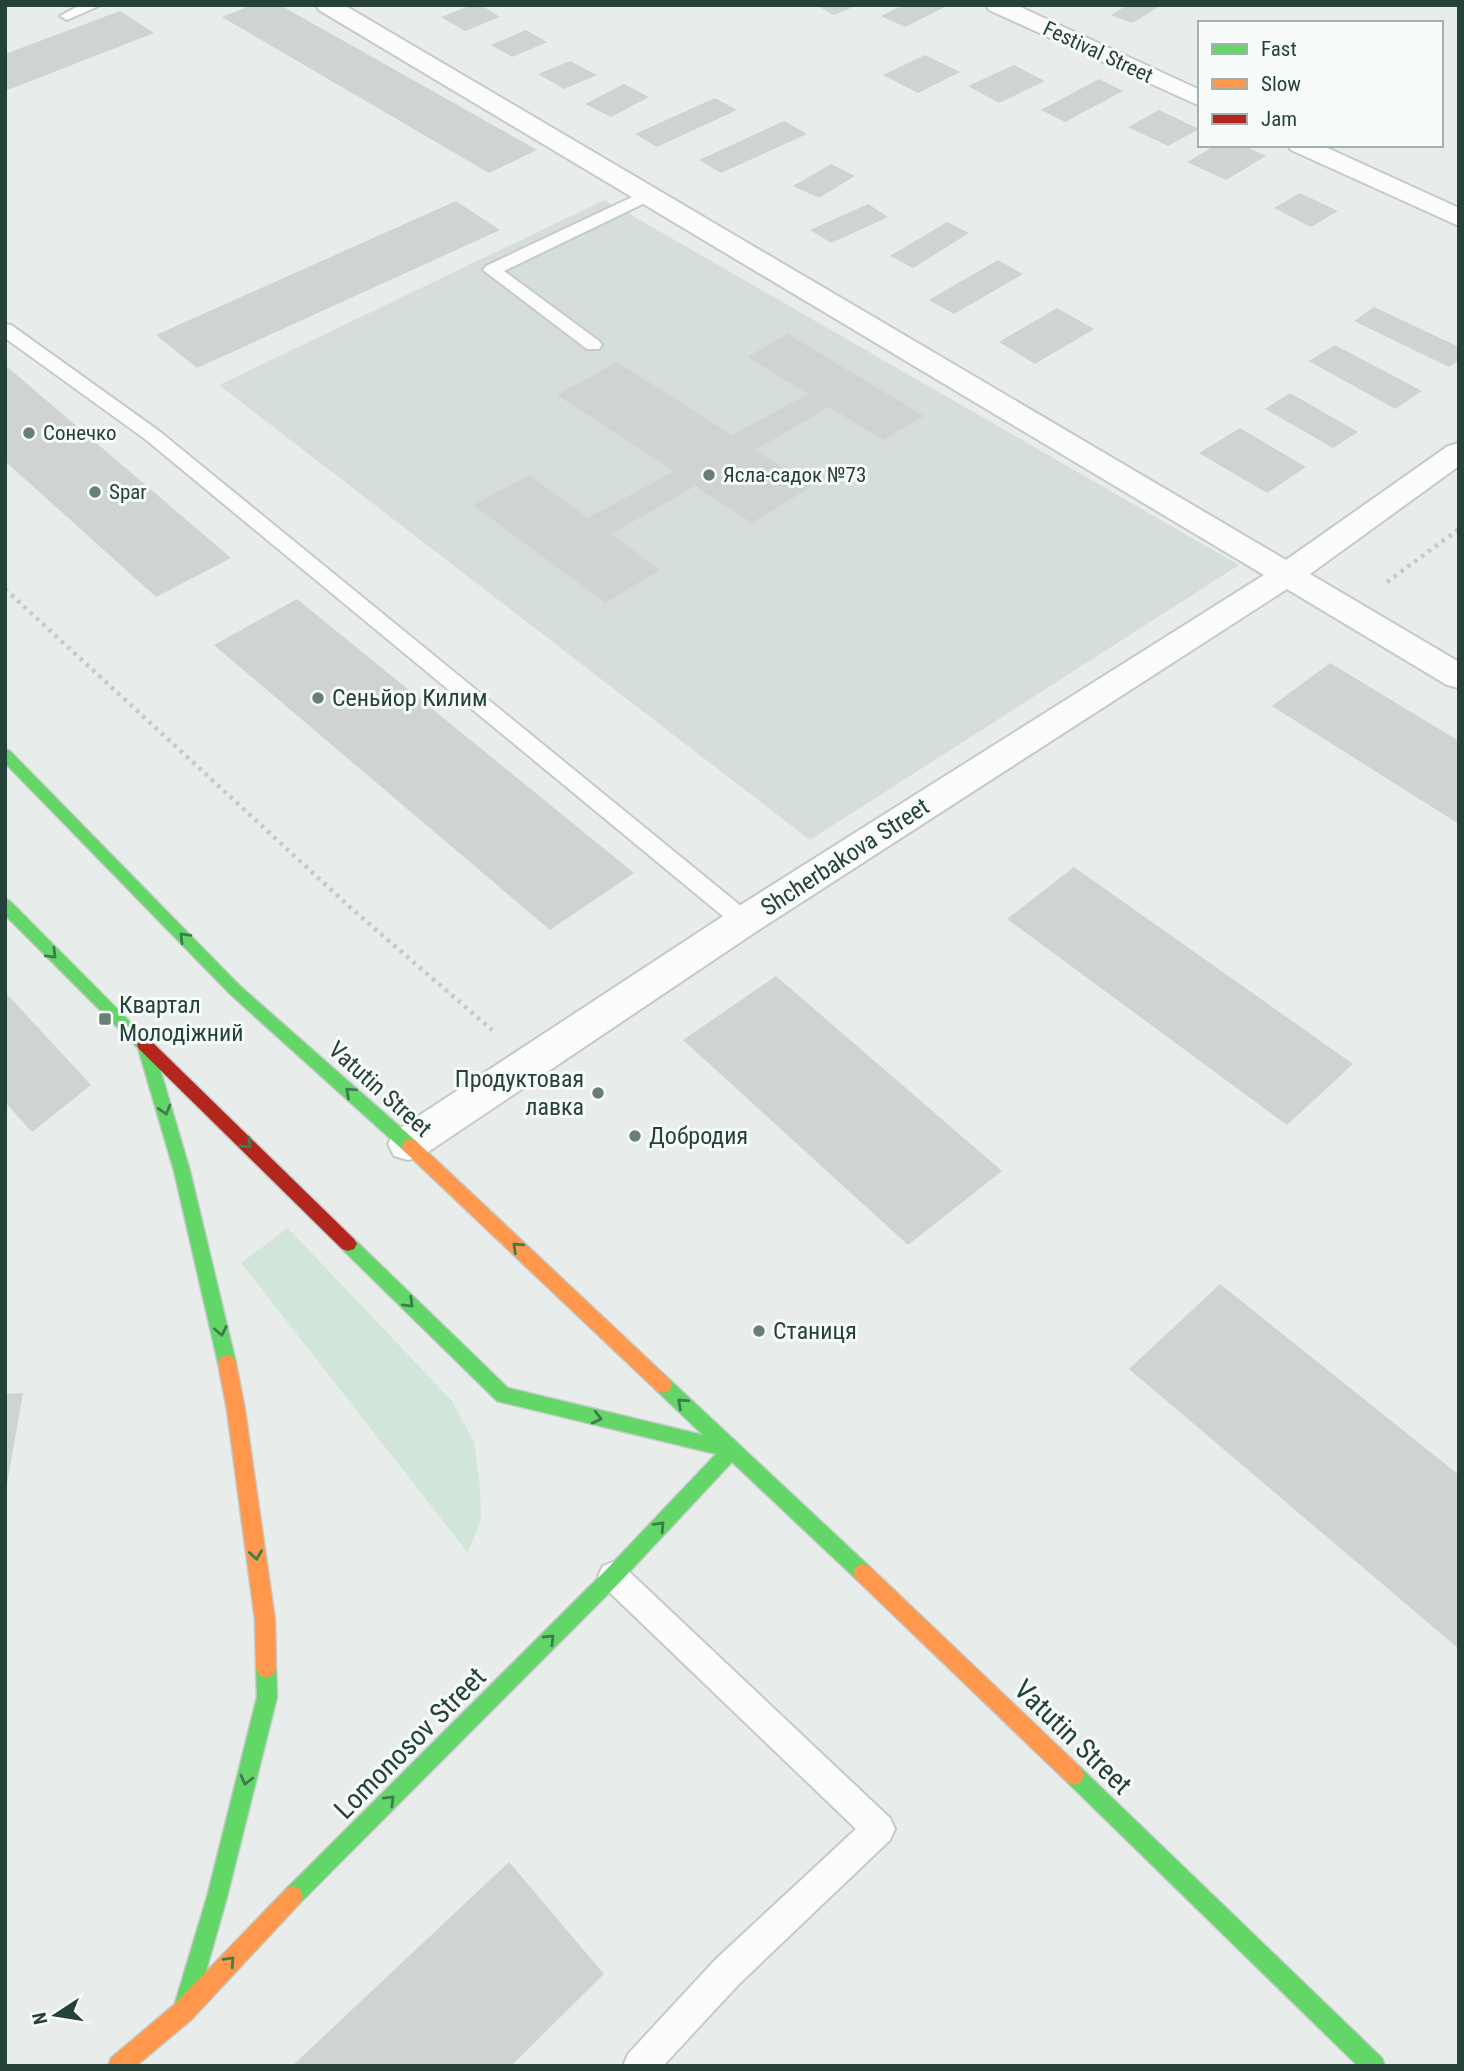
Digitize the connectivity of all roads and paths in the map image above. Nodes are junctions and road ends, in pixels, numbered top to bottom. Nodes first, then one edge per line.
1 (94, 5) edge
2 (327, 5) edge
3 (997, 5) edge
4 (67, 16) dead end
5 (1198, 98) edge
6 (1304, 147) edge
7 (645, 195) junction
8 (1459, 218) edge
9 (5, 329) edge
10 (593, 345) dead end
11 (1459, 452) edge
12 (1459, 528) edge
13 (1287, 575) junction
14 (5, 589) edge
15 (1348, 611) junction
16 (1459, 677) edge
17 (5, 754) edge
18 (5, 905) edge
19 (744, 921) junction
20 (145, 1045) junction
21 (529, 1063) junction
22 (408, 1144) junction
23 (732, 1450) junction
24 (613, 1576) junction
25 (183, 2012) junction
26 (119, 2066) edge
27 (640, 2066) edge
28 (1374, 2066) edge

1 - 4 lane
2 - 7 street
3 - 5 street, Festival Street
6 - 8 street
7 - 10 lane
7 - 13 street
9 - 19 lane
11 - 13 street, Shcherbakova Street
12 - 15 path
13 - 15 street
13 - 19 street, Shcherbakova Street
14 - 21 path
15 - 16 street
22 -> 17 main road, Vatutin Street
18 -> 20 main road, Vatutin Street
19 - 21 street, Shcherbakova Street
20 -> 23 main road, Vatutin Street
20 -> 25 main road
21 - 22 street, Shcherbakova Street
23 -> 22 main road, Vatutin Street
24 -> 23 main road, Lomonosov Street
23 - 28 main road, Vatutin Street
25 -> 24 main road, Lomonosov Street
24 - 27 lane
25 - 26 main road, Lomonosov Street

